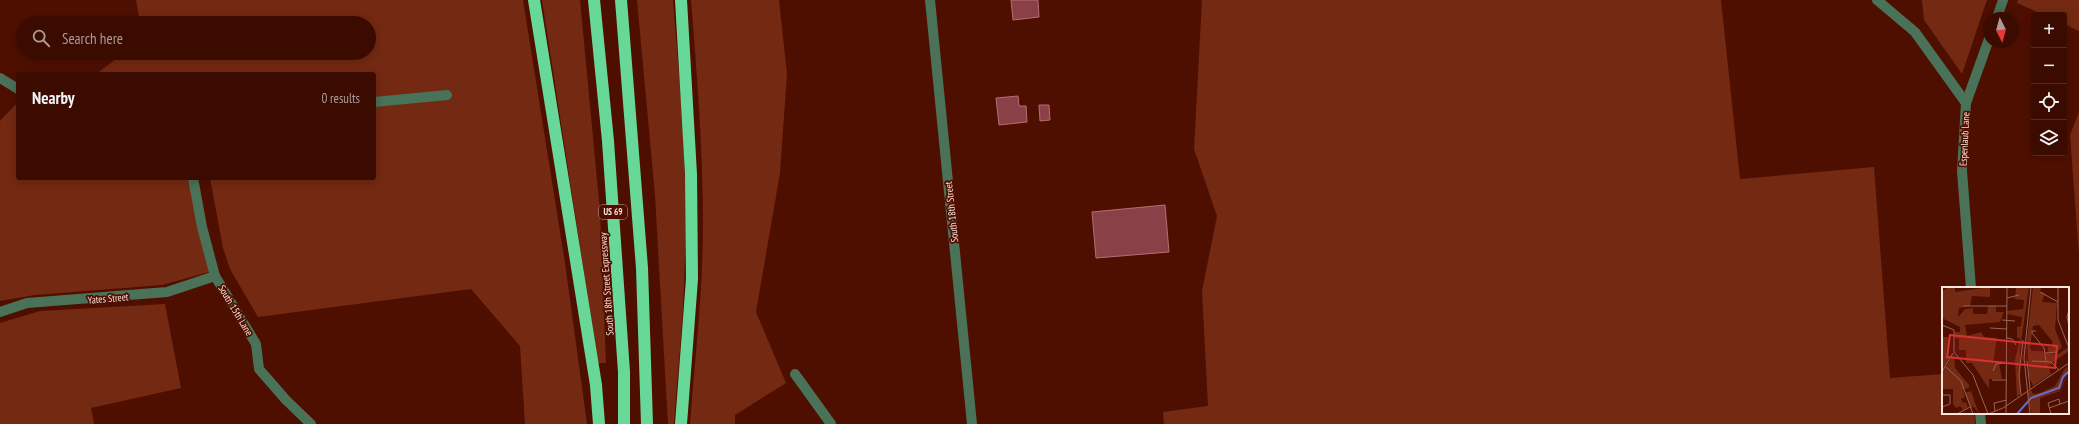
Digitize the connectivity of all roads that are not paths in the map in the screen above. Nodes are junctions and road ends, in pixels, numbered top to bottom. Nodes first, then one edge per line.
1 (534, 0) edge
2 (594, 0) edge
3 (621, 0) edge
4 (681, 0) edge
5 (933, 0) edge
6 (1877, 0) edge
7 (2003, 0) edge
8 (1999, 12) edge
9 (1986, 48) edge
10 (0, 78) edge
11 (16, 88) edge
12 (447, 95) dead end
13 (376, 102) edge
14 (1966, 103) junction
15 (194, 180) edge
16 (215, 276) junction
17 (1971, 287) edge
18 (0, 312) edge
19 (795, 374) dead end
20 (1980, 414) edge
21 (311, 424) edge
22 (599, 424) edge
23 (624, 424) edge
24 (647, 424) edge
25 (681, 424) edge
26 (831, 424) edge
27 (972, 424) edge
28 (1981, 424) edge

1 - 22 highway
2 - 23 highway, South 18th Street Expressway / US 69
3 - 24 highway, US 69
4 - 25 highway
5 - 27 street, South 18th Street
6 - 14 street, Espenlaub Lane
7 - 8 street
9 - 14 street
10 - 11 street
12 - 13 street
14 - 17 street, Espenlaub Lane
15 - 16 street, South 15th Lane
16 - 18 street, Yates Street
16 - 21 street, South 15th Lane
19 - 26 street
20 - 28 street

